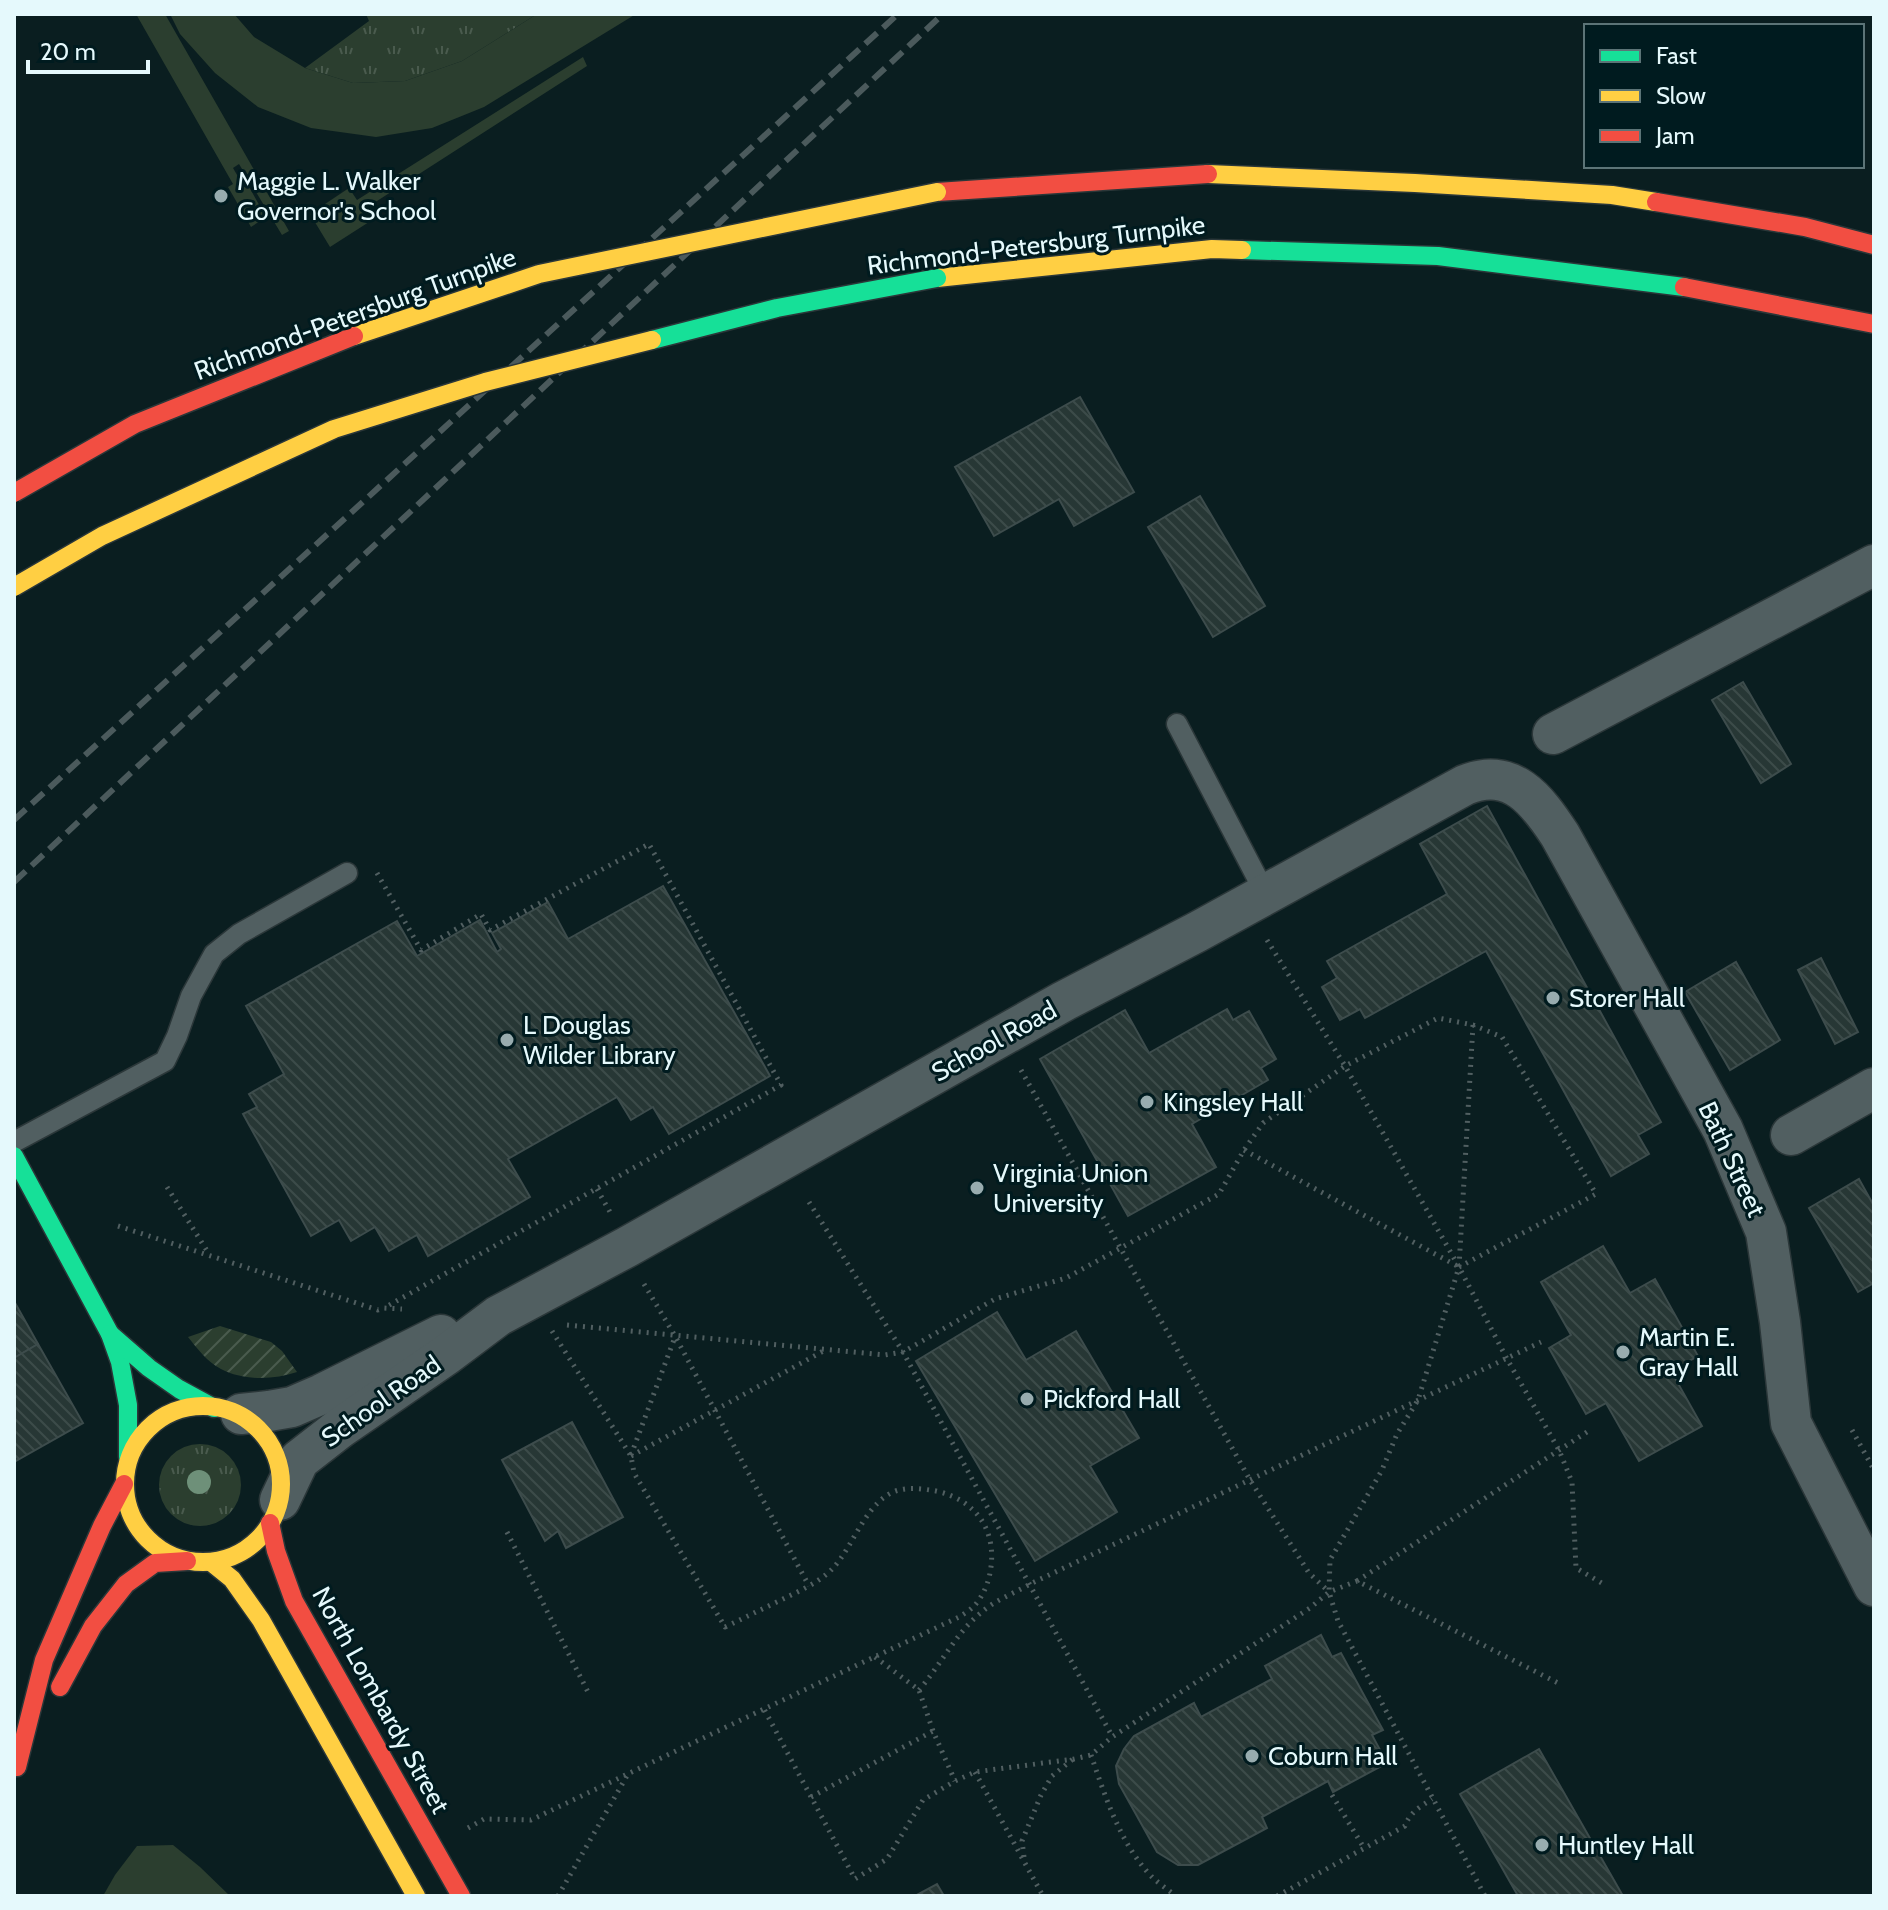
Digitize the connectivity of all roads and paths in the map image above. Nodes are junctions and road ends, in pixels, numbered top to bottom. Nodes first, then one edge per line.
1 (1874, 245) edge
2 (1874, 324) edge
3 (14, 493) edge
4 (1874, 565) edge
5 (14, 587) edge
6 (1177, 724) dead end
7 (1553, 734) dead end
8 (1494, 779) joint
9 (347, 873) joint
10 (1263, 912) junction
11 (1473, 1025) junction
12 (1019, 1065) dead end
13 (1345, 1066) junction
14 (1874, 1088) edge
15 (1791, 1135) dead end
16 (14, 1142) edge
17 (1244, 1150) junction
18 (14, 1156) edge
19 (167, 1187) dead end
20 (809, 1202) dead end
21 (118, 1226) dead end
22 (1119, 1247) junction
23 (210, 1255) junction
24 (1459, 1267) junction
25 (644, 1283) dead end
26 (384, 1308) junction
27 (413, 1310) dead end
28 (498, 1316) junction
29 (547, 1323) dead end
30 (562, 1325) dead end
31 (110, 1334) junction
32 (675, 1336) junction
33 (1541, 1342) dead end
34 (828, 1349) junction
35 (903, 1352) junction
36 (1507, 1359) junction
37 (1418, 1400) junction
38 (227, 1411) junction
39 (714, 1411) junction
40 (1852, 1430) dead end
41 (1587, 1432) dead end
42 (1559, 1450) junction
43 (631, 1456) junction
44 (128, 1457) junction
45 (1874, 1470) edge
46 (1250, 1480) junction
47 (124, 1484) junction
48 (275, 1512) junction
49 (996, 1523) junction
50 (987, 1529) junction
51 (507, 1532) dead end
52 (187, 1561) junction
53 (211, 1562) junction
54 (1357, 1581) junction
55 (1030, 1584) junction
56 (1605, 1585) dead end
57 (809, 1586) junction
58 (1874, 1586) edge
59 (1329, 1592) junction
60 (974, 1605) junction
61 (982, 1612) junction
62 (875, 1657) junction
63 (1558, 1683) dead end
64 (919, 1690) junction
65 (588, 1692) dead end
66 (764, 1709) junction
67 (933, 1731) junction
68 (1112, 1737) junction
69 (1091, 1755) junction
70 (1074, 1759) junction
71 (15, 1769) edge
72 (975, 1772) junction
73 (628, 1773) junction
74 (955, 1781) junction
75 (1332, 1795) dead end
76 (811, 1797) junction
77 (1432, 1799) junction
78 (461, 1832) dead end
79 (1364, 1848) junction
80 (1024, 1859) junction
81 (416, 1896) edge
82 (461, 1896) edge
83 (558, 1896) edge
84 (1043, 1896) edge
85 (1176, 1896) edge
86 (1277, 1896) edge
87 (1485, 1896) edge

1 - 3 main road, Richmond-Petersburg Turnpike, bridge
2 - 5 main road, Richmond-Petersburg Turnpike, bridge
4 - 7 street
6 - 10 lane
8 - 10 street, School Road
8 - 58 street, Bath Street
9 - 16 lane
9 - 26 path
10 - 13 path
10 - 28 street, School Road
11 - 13 path
11 - 24 path
11 - 24 path
12 - 22 path
13 - 17 path
13 - 24 path
14 - 15 street
17 - 22 path
17 - 24 path
18 - 31 main road
19 - 23 path
20 - 35 path
21 - 23 path
22 - 35 path
22 - 46 path
23 - 26 path
24 - 36 path
24 - 37 path
25 - 32 path
26 - 27 path
28 - 38 street, School Road
28 - 48 street, School Road
29 - 43 path
30 - 32 path
31 - 38 main road
31 - 44 main road
32 - 34 path
32 - 39 path
32 - 43 path
33 - 36 path
34 - 35 path
34 - 39 path
35 - 49 path
36 - 37 path
36 - 42 path
37 - 46 path
37 - 59 path
38 - 44 main road
38 - 48 main road
39 - 43 path
39 - 57 path
40 - 45 path
41 - 42 path
42 - 54 path
42 - 56 path
43 - 57 path
44 - 47 main road
46 - 55 path
46 - 59 path
47 - 52 main road
47 - 71 main road
48 - 53 main road
48 - 82 main road, North Lombardy Street
49 - 50 path
49 - 55 path
50 - 57 path
50 - 60 path
51 - 65 path
52 - 53 main road
52 - 71 main road
53 - 81 main road
54 - 59 path
54 - 63 path
55 - 61 path
55 - 68 path
59 - 68 path
59 - 77 path
60 - 61 path
60 - 62 path
61 - 64 path
62 - 64 path
62 - 66 path
64 - 67 path
66 - 73 path
66 - 76 path
67 - 74 path
67 - 76 path
68 - 69 path
69 - 70 path
69 - 85 path
70 - 72 path
70 - 80 path
72 - 74 path
72 - 80 path
73 - 78 path
73 - 83 path
74 - 76 path
75 - 79 path
77 - 79 path
77 - 87 path
79 - 86 path
80 - 84 path

